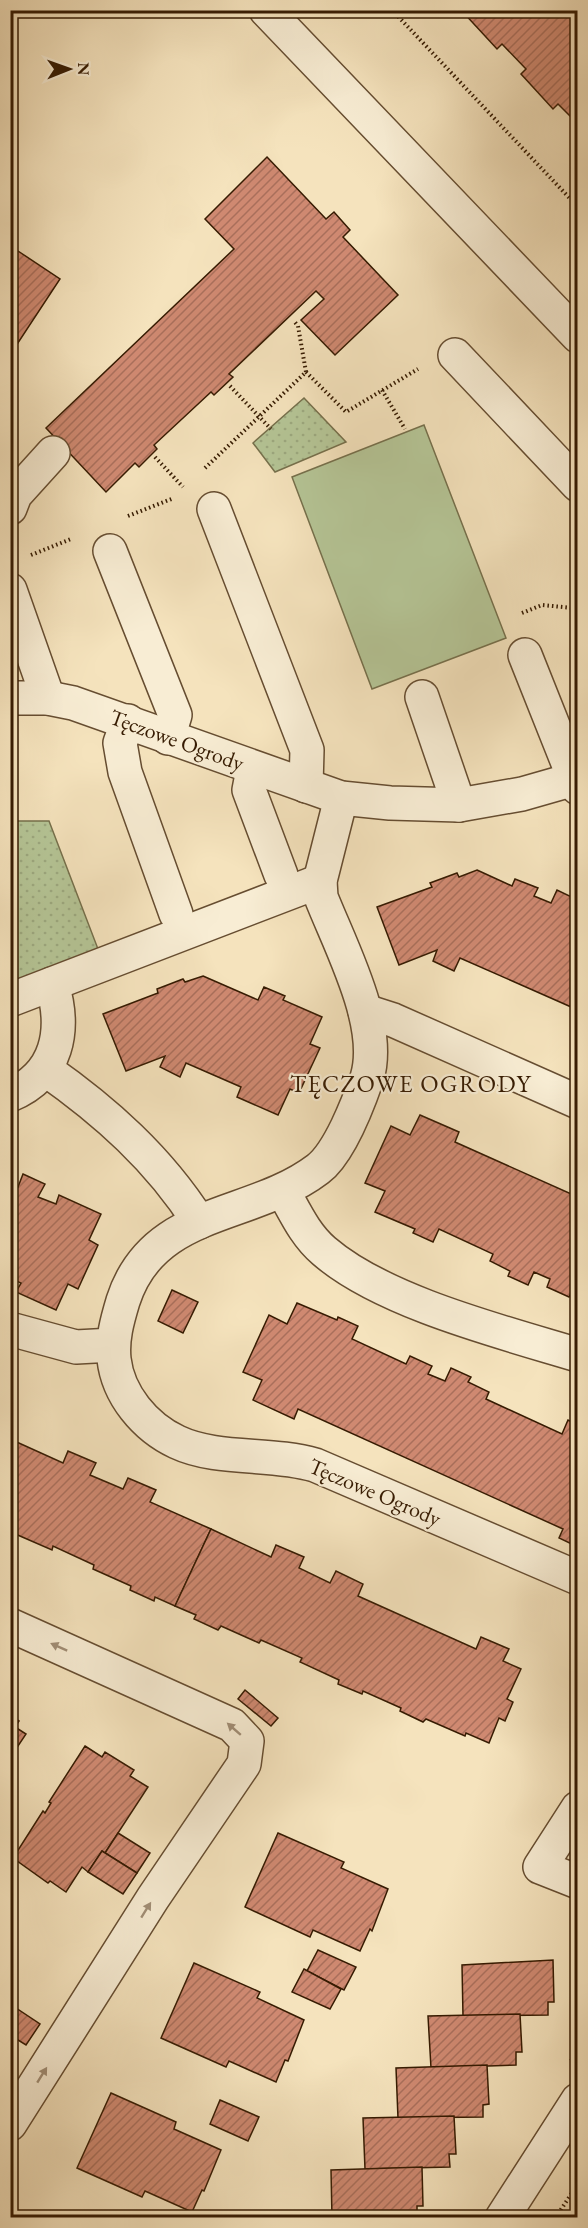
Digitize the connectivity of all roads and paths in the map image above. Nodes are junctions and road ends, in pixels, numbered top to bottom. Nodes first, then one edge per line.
1 (266, 10) edge
2 (392, 10) edge
3 (578, 207) edge
4 (294, 321) dead end
5 (578, 336) edge
6 (455, 355) joint
7 (306, 372) junction
8 (230, 386) dead end
9 (382, 390) junction
10 (258, 416) junction
11 (271, 429) dead end
12 (405, 429) dead end
13 (53, 453) dead end
14 (155, 456) dead end
15 (201, 472) dead end
16 (193, 481) dead end
17 (578, 485) edge
18 (184, 489) junction
19 (10, 508) edge
20 (213, 509) dead end
21 (122, 518) dead end
22 (81, 535) dead end
23 (110, 551) dead end
24 (21, 559) dead end
25 (10, 591) edge
26 (514, 616) dead end
27 (578, 620) edge
28 (525, 655) dead end
29 (422, 697) dead end
30 (10, 698) edge
31 (48, 698) junction
32 (128, 721) junction
33 (168, 738) junction
34 (253, 769) junction
35 (576, 782) edge
36 (306, 786) junction
37 (341, 798) junction
38 (459, 805) junction
39 (281, 875) dead end
40 (320, 881) junction
41 (176, 914) dead end
42 (52, 984) junction
43 (10, 1000) edge
44 (365, 1011) junction
45 (45, 1069) junction
46 (10, 1095) edge
47 (578, 1102) edge
48 (283, 1191) junction
49 (199, 1222) junction
50 (10, 1329) edge
51 (113, 1345) junction
52 (578, 1356) edge
53 (578, 1578) edge
54 (10, 1625) edge
55 (578, 1808) edge
56 (578, 1882) edge
57 (578, 2100) edge
58 (10, 2124) edge
59 (578, 2184) edge
60 (560, 2211) junction
61 (502, 2217) edge
62 (556, 2217) edge
63 (570, 2217) edge

1 - 5 street
2 - 3 path
4 - 7 path
6 - 9 path
6 - 17 street
7 - 9 path
7 - 10 path
8 - 10 path
9 - 12 path
10 - 11 path
10 - 15 path
13 - 19 street
14 - 18 path
16 - 18 path
18 - 21 path
20 - 36 street
22 - 24 path
23 - 33 street
25 - 31 street
26 - 27 path
28 - 35 street
29 - 38 street
30 - 31 street, Tęczowe Ogrody
31 - 32 street, Tęczowe Ogrody
32 - 33 street, Tęczowe Ogrody
32 - 41 street
33 - 34 street, Tęczowe Ogrody
34 - 36 street, Tęczowe Ogrody
34 - 39 street
35 - 38 street, Tęczowe Ogrody
36 - 37 street, Tęczowe Ogrody
37 - 38 street, Tęczowe Ogrody
37 - 40 street, Tęczowe Ogrody
40 - 42 street
40 - 44 street, Tęczowe Ogrody
42 - 43 street
42 - 45 street
44 - 47 street
44 - 48 street, Tęczowe Ogrody
45 - 46 street
45 - 49 street
48 - 49 street, Tęczowe Ogrody
48 - 52 street
49 - 51 street, Tęczowe Ogrody
50 - 51 street
51 - 53 street, Tęczowe Ogrody
58 -> 54 street
55 - 56 street
57 - 61 street
59 - 60 path
60 - 62 path
60 - 63 path

